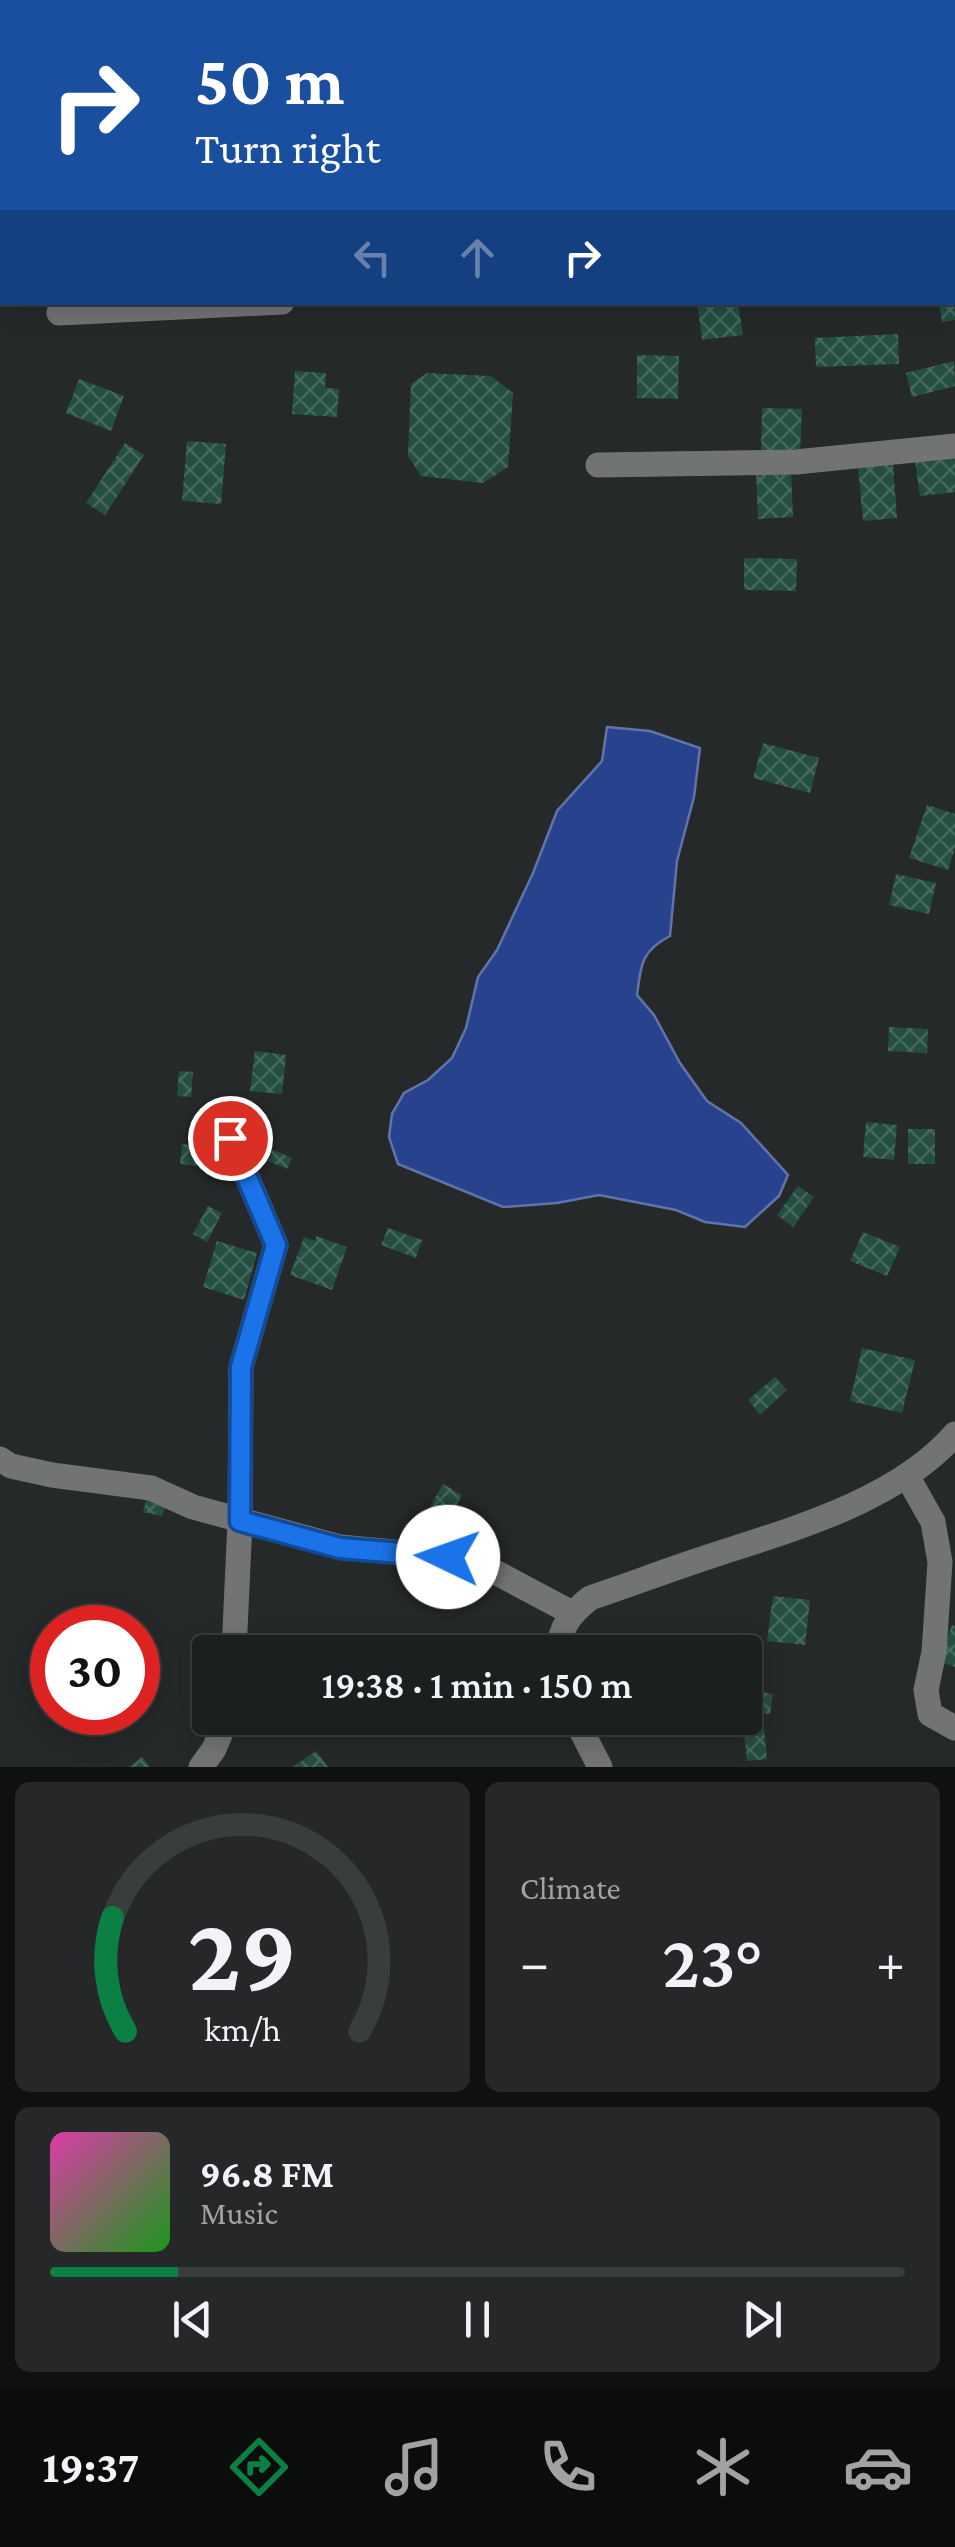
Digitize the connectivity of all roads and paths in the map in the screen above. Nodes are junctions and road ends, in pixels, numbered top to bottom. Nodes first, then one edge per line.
1 (221, 305) edge
2 (59, 313) dead end
3 (955, 446) edge
4 (598, 465) dead end
5 (230, 1138) dead end
6 (955, 1434) edge
7 (0, 1459) edge
8 (907, 1476) junction
9 (240, 1521) junction
10 (572, 1612) junction
11 (235, 1635) edge
12 (560, 1635) edge
13 (955, 1728) edge
14 (219, 1735) edge
15 (584, 1735) edge
16 (201, 1767) edge
17 (600, 1767) edge

1 - 2 street
3 - 4 street
5 - 9 street
6 - 8 street
7 - 9 street
8 - 10 street
8 - 13 street
9 - 10 street
9 - 11 street
10 - 12 street
14 - 16 street
15 - 17 street

